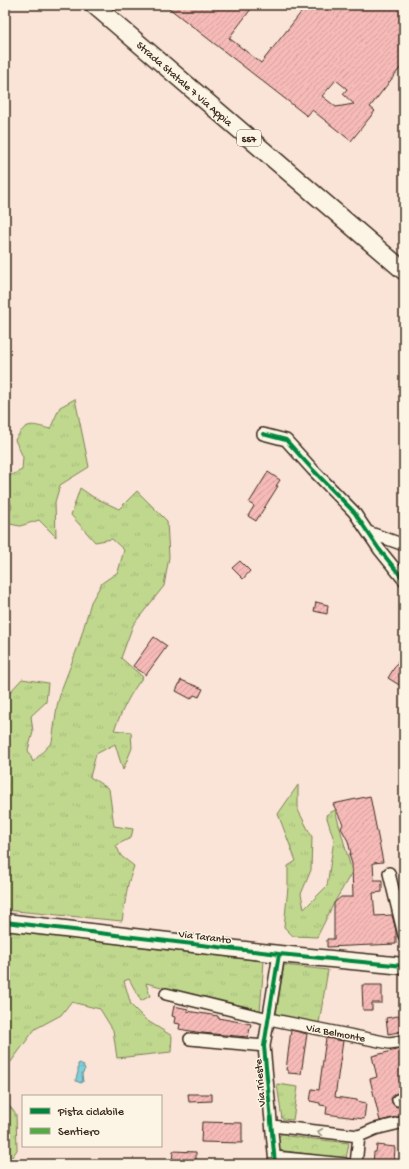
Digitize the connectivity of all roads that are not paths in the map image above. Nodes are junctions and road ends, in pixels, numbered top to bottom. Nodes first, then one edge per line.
1 (94, 5) edge
2 (404, 271) edge
3 (263, 434) dead end
4 (368, 532) junction
5 (404, 545) edge
6 (404, 580) edge
7 (389, 873) dead end
8 (5, 922) edge
9 (404, 935) edge
10 (280, 954) junction
11 (404, 966) edge
12 (166, 994) dead end
13 (269, 1019) junction
14 (190, 1039) dead end
15 (404, 1041) edge
16 (264, 1046) junction
17 (404, 1122) edge
18 (272, 1126) junction
19 (359, 1136) junction
20 (275, 1160) edge
21 (345, 1164) edge
22 (356, 1164) edge

1 - 2 main road, Strada Statale 7 Via Appia / SS7
3 - 4 street
4 - 5 street
4 - 6 street
7 - 9 street
8 - 10 street, Via Taranto
10 - 11 street, Via Taranto
10 - 13 street, Via Trieste
12 - 13 street, Via Belmonte
13 - 15 street, Via Belmonte
13 - 16 street, Via Trieste
14 - 16 street
16 - 18 street, Via Trieste
17 - 19 street
19 -> 18 street
18 - 20 street, Via Trieste
19 - 22 street
20 - 21 street

